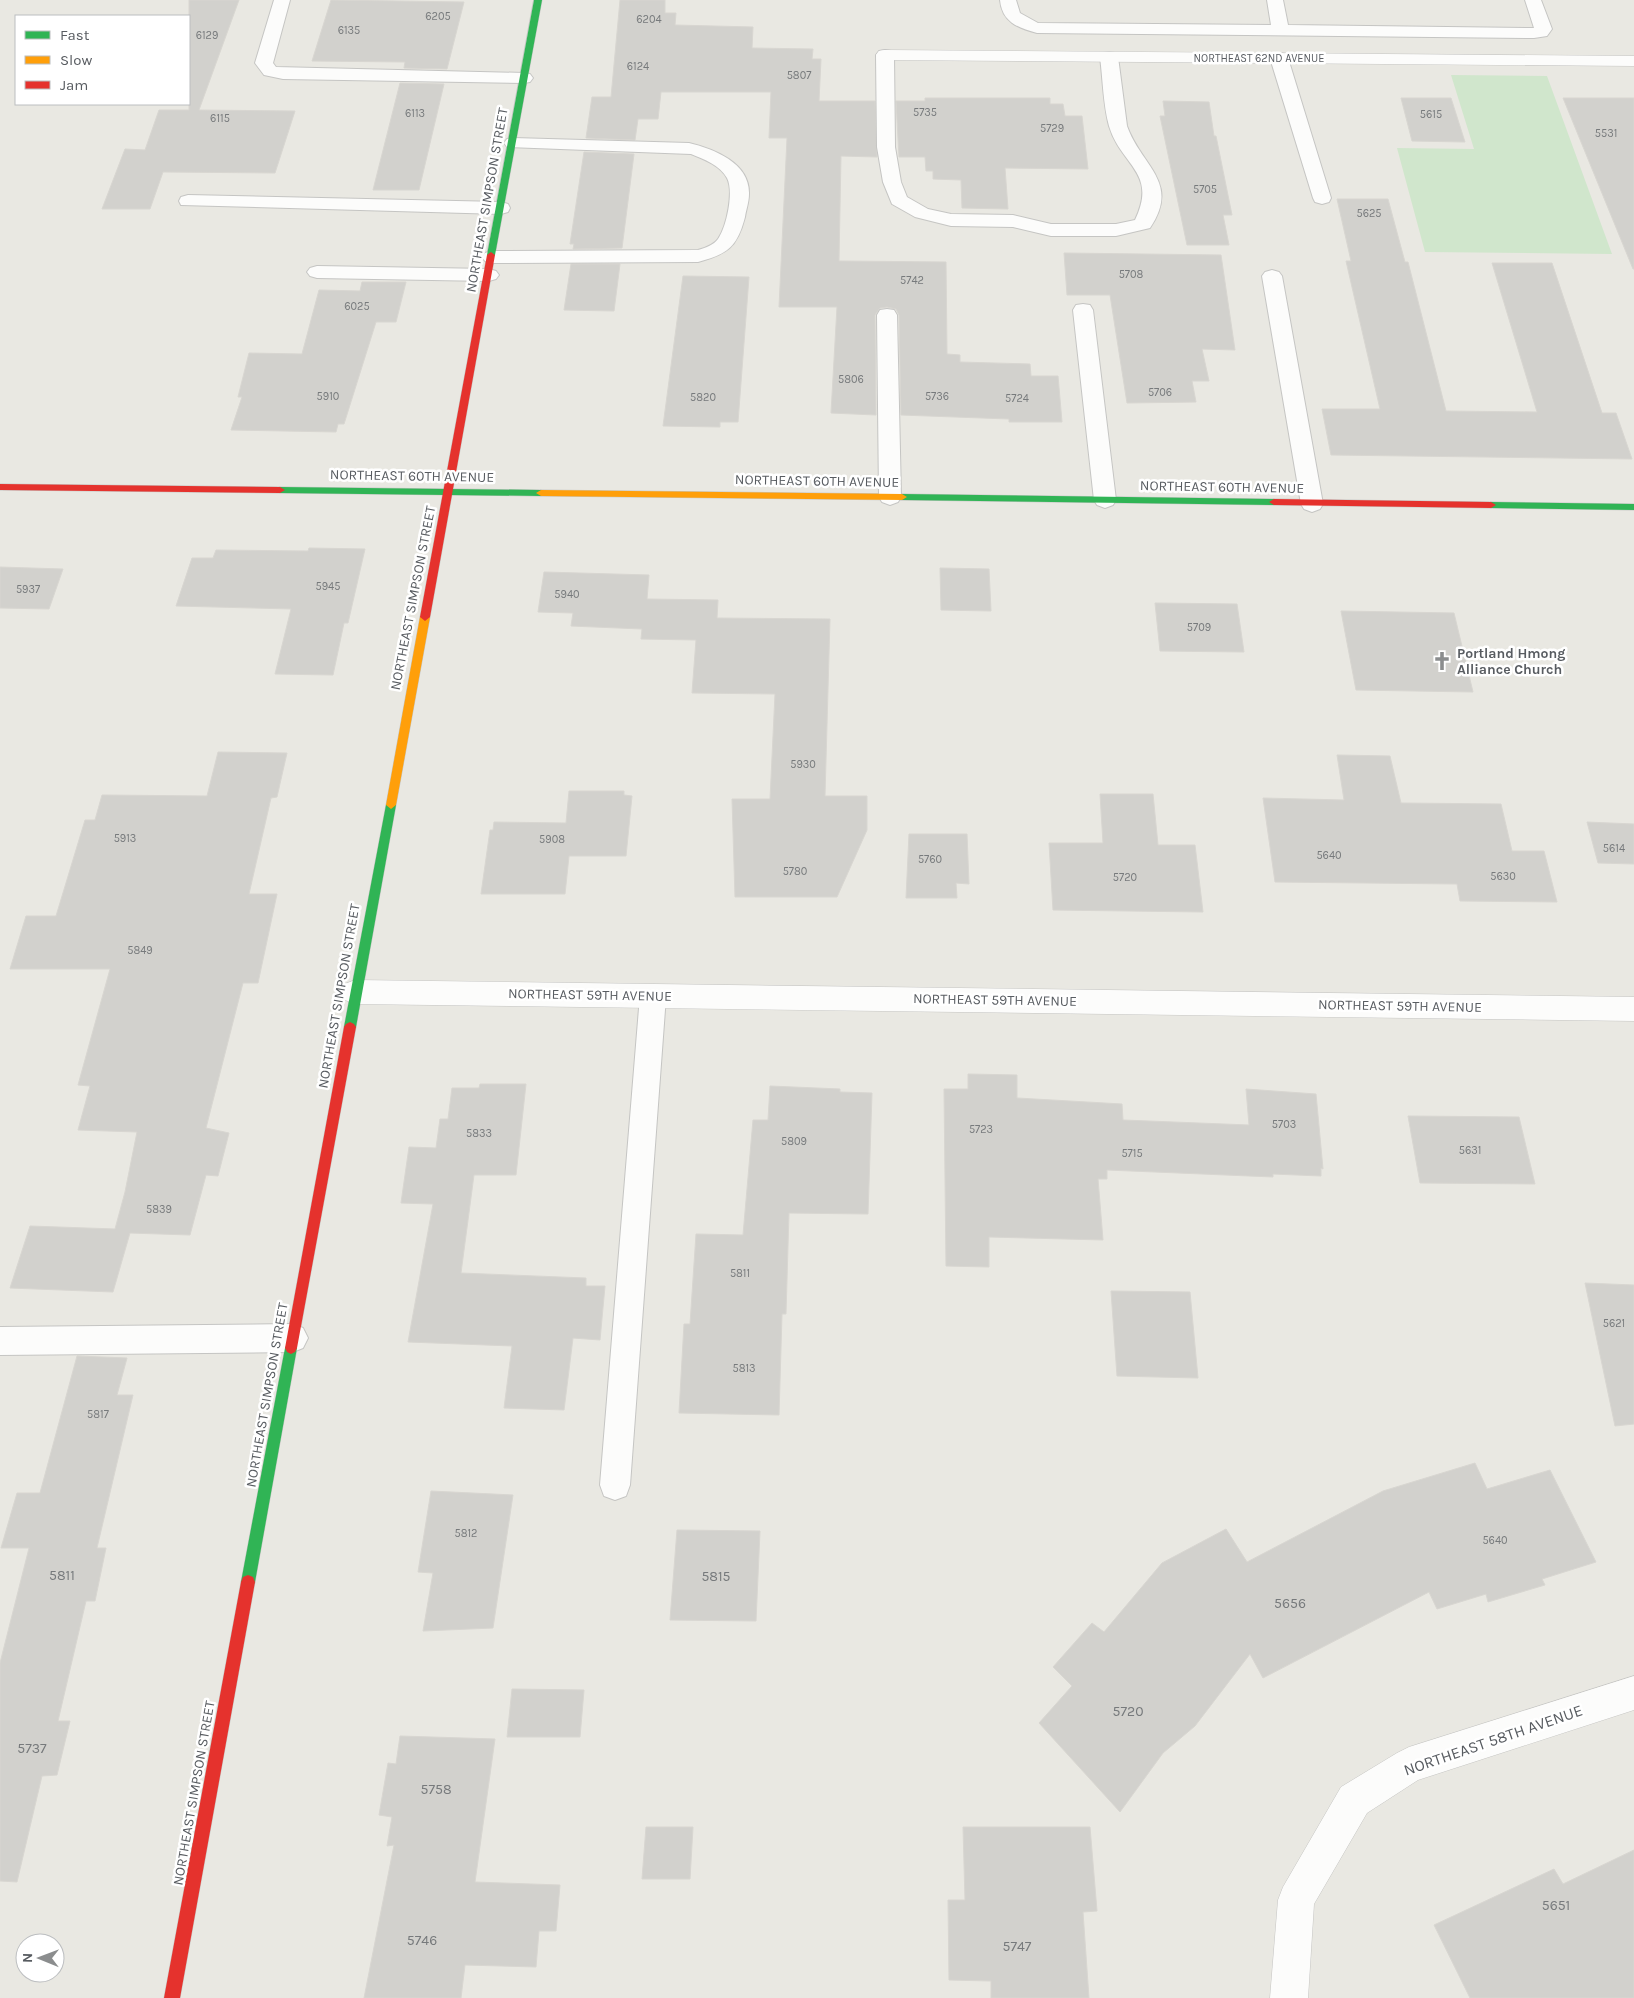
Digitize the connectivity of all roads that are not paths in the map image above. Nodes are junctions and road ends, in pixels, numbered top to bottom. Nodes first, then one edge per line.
1 (282, 0) edge
2 (538, 0) edge
3 (1008, 0) edge
4 (1274, 0) edge
5 (1533, 0) edge
6 (1280, 30) junction
7 (885, 55) joint
8 (1109, 57) junction
9 (1279, 58) junction
10 (1634, 61) edge
11 (524, 78) junction
12 (513, 144) junction
13 (1322, 198) dead end
14 (188, 201) dead end
15 (501, 208) junction
16 (491, 266) junction
17 (318, 272) dead end
18 (1272, 276) dead end
19 (1083, 310) dead end
20 (887, 315) dead end
21 (0, 487) edge
22 (448, 492) junction
23 (890, 497) junction
24 (1105, 500) junction
25 (1312, 504) junction
26 (1634, 508) edge
27 (355, 992) junction
28 (653, 996) junction
29 (1634, 1009) edge
30 (293, 1338) junction
31 (0, 1341) edge
32 (615, 1485) dead end
33 (1634, 1693) edge
34 (172, 1998) edge
35 (1289, 1998) edge

1 - 11 lane
2 - 11 street, NORTHEAST SIMPSON STREET
3 - 6 lane
4 - 6 lane
5 - 6 lane
7 - 8 street, NORTHEAST 62ND AVENUE
7 - 8 lane
8 - 9 street, NORTHEAST 62ND AVENUE
9 - 10 street, NORTHEAST 62ND AVENUE
9 - 13 lane
11 - 12 street, NORTHEAST SIMPSON STREET
12 - 15 street, NORTHEAST SIMPSON STREET
12 - 16 lane
14 - 15 lane
15 - 16 street, NORTHEAST SIMPSON STREET
16 - 17 lane
16 - 22 street, NORTHEAST SIMPSON STREET
18 - 25 lane
19 - 24 lane
20 - 23 lane
21 - 22 street, NORTHEAST 60TH AVENUE
22 - 23 street, NORTHEAST 60TH AVENUE
22 - 27 street, NORTHEAST SIMPSON STREET
23 - 24 street, NORTHEAST 60TH AVENUE
24 - 25 street, NORTHEAST 60TH AVENUE
25 - 26 street, NORTHEAST 60TH AVENUE
27 - 28 street, NORTHEAST 59TH AVENUE
27 - 30 street, NORTHEAST SIMPSON STREET
28 - 29 street, NORTHEAST 59TH AVENUE
28 - 32 lane
30 - 31 lane
30 - 34 street, NORTHEAST SIMPSON STREET
33 - 35 street, NORTHEAST 58TH AVENUE

